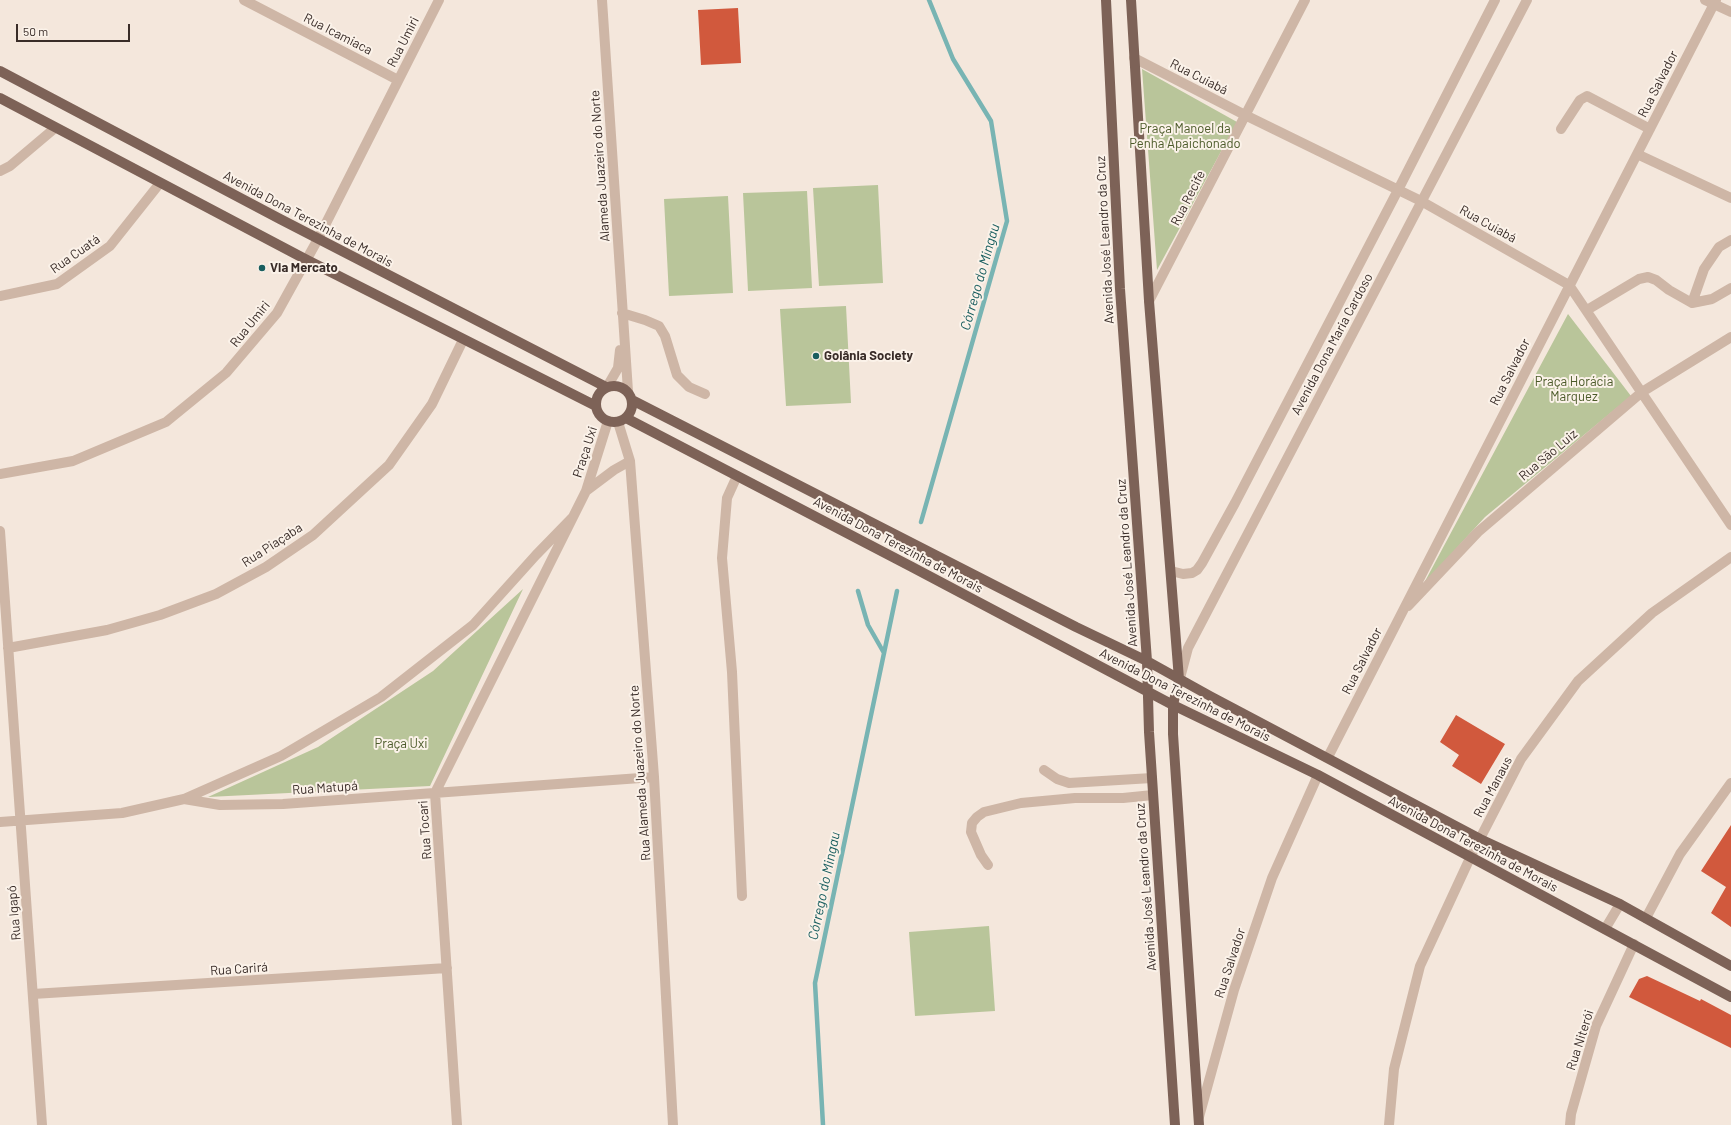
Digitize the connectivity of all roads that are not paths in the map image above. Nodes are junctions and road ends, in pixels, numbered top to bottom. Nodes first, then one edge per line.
1 (244, 0) edge
2 (439, 0) edge
3 (602, 0) edge
4 (1106, 0) edge
5 (1131, 0) edge
6 (1305, 0) edge
7 (1495, 0) edge
8 (1527, 0) edge
9 (1711, 2) edge
10 (1731, 12) edge
11 (1134, 58) junction
12 (0, 71) edge
13 (398, 80) junction
14 (0, 98) edge
15 (1245, 115) junction
16 (55, 128) junction
17 (1650, 129) junction
18 (1561, 130) dead end
19 (1637, 154) junction
20 (0, 171) edge
21 (160, 183) junction
22 (1398, 190) junction
23 (1731, 198) edge
24 (1421, 201) junction
25 (318, 239) junction
26 (1731, 240) edge
27 (307, 260) junction
28 (1569, 284) junction
29 (1731, 288) edge
30 (0, 296) edge
31 (1149, 301) junction
32 (1692, 303) junction
33 (1587, 310) junction
34 (622, 313) junction
35 (623, 330) junction
36 (1731, 337) edge
37 (462, 340) junction
38 (606, 387) junction
39 (1642, 392) junction
40 (705, 394) dead end
41 (630, 396) junction
42 (596, 406) junction
43 (617, 420) junction
44 (630, 461) junction
45 (0, 474) edge
46 (737, 476) junction
47 (586, 491) junction
48 (573, 517) junction
49 (1731, 525) edge
50 (0, 531) edge
51 (1731, 557) edge
52 (1171, 571) junction
53 (1400, 615) junction
54 (8, 648) junction
55 (1147, 661) junction
56 (1179, 679) junction
57 (1148, 692) junction
58 (1173, 705) junction
59 (1328, 758) junction
60 (1044, 770) dead end
61 (1318, 775) junction
62 (654, 777) junction
63 (1152, 778) junction
64 (1731, 783) edge
65 (435, 793) junction
66 (1153, 795) junction
67 (184, 799) junction
68 (20, 821) junction
69 (0, 822) edge
70 (1480, 839) junction
71 (1470, 858) junction
72 (988, 865) dead end
73 (742, 896) dead end
74 (1620, 904) junction
75 (1646, 918) junction
76 (1605, 929) junction
77 (1634, 944) junction
78 (1731, 966) edge
79 (447, 968) junction
80 (34, 994) junction
81 (1731, 997) edge
82 (1199, 1122) edge
83 (42, 1125) edge
84 (457, 1125) edge
85 (673, 1125) edge
86 (1175, 1125) edge
87 (1389, 1125) edge
88 (1570, 1125) edge

1 - 13 street, Rua Icamiaca
2 - 13 street, Rua Umiri
3 - 34 street, Alameda Juazeiro do Norte
4 - 55 main road, Avenida José Leandro da Cruz
5 - 11 main road
6 - 15 street, Rua Recife
7 - 22 street, Avenida Dona Maria Cardoso
8 - 24 street, Avenida Dona Maria Cardoso
9 - 10 street
9 - 17 street, Rua Salvador
11 - 15 street, Rua Cuiabá
11 - 31 main road
12 - 25 main road, Avenida Dona Terezinha de Morais
13 - 25 street, Rua Umiri
14 - 16 main road
15 - 22 street, Rua Cuiabá
15 - 31 street, Rua Recife
16 - 20 street
16 - 21 main road
17 - 18 street
17 - 19 street, Rua Salvador
19 - 23 street
19 - 28 street, Rua Salvador
21 - 27 main road
21 - 30 street, Rua Cuatá
22 - 24 street, Rua Cuiabá
22 - 52 street, Avenida Dona Maria Cardoso
24 - 28 street, Rua Cuiabá
24 - 56 street, Avenida Dona Maria Cardoso
25 - 27 street, Rua Umiri
25 - 38 main road, Avenida Dona Terezinha de Morais
26 - 32 street
27 - 37 main road
27 - 45 street, Rua Umiri
28 - 33 street, Rua Cuiabá
28 - 53 street, Rua Salvador
29 - 32 street
31 - 52 main road
32 - 33 street
33 - 39 street, Rua Cuiabá
34 - 35 street, Alameda Juazeiro do Norte
34 - 40 street
35 - 38 street, Alameda Juazeiro do Norte
35 - 41 street, Alameda Juazeiro do Norte
36 - 39 street, Rua São Luiz
37 - 42 main road
37 - 54 street, Rua Piaçaba
38 - 41 main road
38 - 42 main road
39 - 49 street, Rua Cuiabá
39 - 53 street, Rua São Luiz
41 - 43 main road
41 - 55 main road, Avenida Dona Terezinha de Morais
42 - 43 main road
43 - 44 street, Rua Alameda Juazeiro do Norte
43 - 46 main road, Avenida Dona Terezinha de Morais
43 - 47 street, Praça Uxi
44 - 47 street, Praça Uxi
44 - 62 street, Rua Alameda Juazeiro do Norte
46 - 57 main road, Avenida Dona Terezinha de Morais
46 - 73 street
47 - 48 street, Praça Uxi
48 - 65 street, Rua Tocari
48 - 67 street, Praça Uxi
50 - 54 street, Rua Igapó
51 - 70 street, Rua Manaus
52 - 56 main road
53 - 59 street, Rua Salvador
54 - 68 street, Rua Igapó
55 - 56 main road, Avenida Dona Terezinha de Morais
55 - 57 main road, Avenida José Leandro da Cruz
56 - 58 main road, Avenida Dona Maria Cardoso
56 - 59 main road, Avenida Dona Terezinha de Morais
57 - 58 main road, Avenida Dona Terezinha de Morais
57 - 63 main road, Avenida José Leandro da Cruz
58 - 61 main road, Avenida Dona Terezinha de Morais
58 - 82 main road
59 - 70 main road, Avenida Dona Terezinha de Morais
60 - 63 street
61 - 71 main road, Avenida Dona Terezinha de Morais
61 - 82 street, Rua Salvador
62 - 65 street, Rua Matupá
62 - 85 street, Rua Alameda Juazeiro do Norte
63 - 66 main road, Avenida José Leandro da Cruz
64 - 75 street
65 - 67 street, Rua Matupá
65 - 79 street, Rua Tocari
66 - 72 street
66 - 86 main road, Avenida José Leandro da Cruz
67 - 68 street, Rua Matupá
68 - 69 street, Rua Matupá
68 - 80 street, Rua Igapó
70 - 71 street, Rua Manaus
70 - 74 main road, Avenida Dona Terezinha de Morais
71 - 76 main road, Avenida Dona Terezinha de Morais
71 - 87 street, Rua Manaus
74 - 75 main road, Avenida Dona Terezinha de Morais
74 - 76 street
75 - 78 main road, Avenida Dona Terezinha de Morais
76 - 77 main road, Avenida Dona Terezinha de Morais
77 - 81 main road, Avenida Dona Terezinha de Morais
77 - 88 street, Rua Niterói
79 - 80 street, Rua Carirá
79 - 84 street, Rua Tocari
80 - 83 street, Rua Igapó

